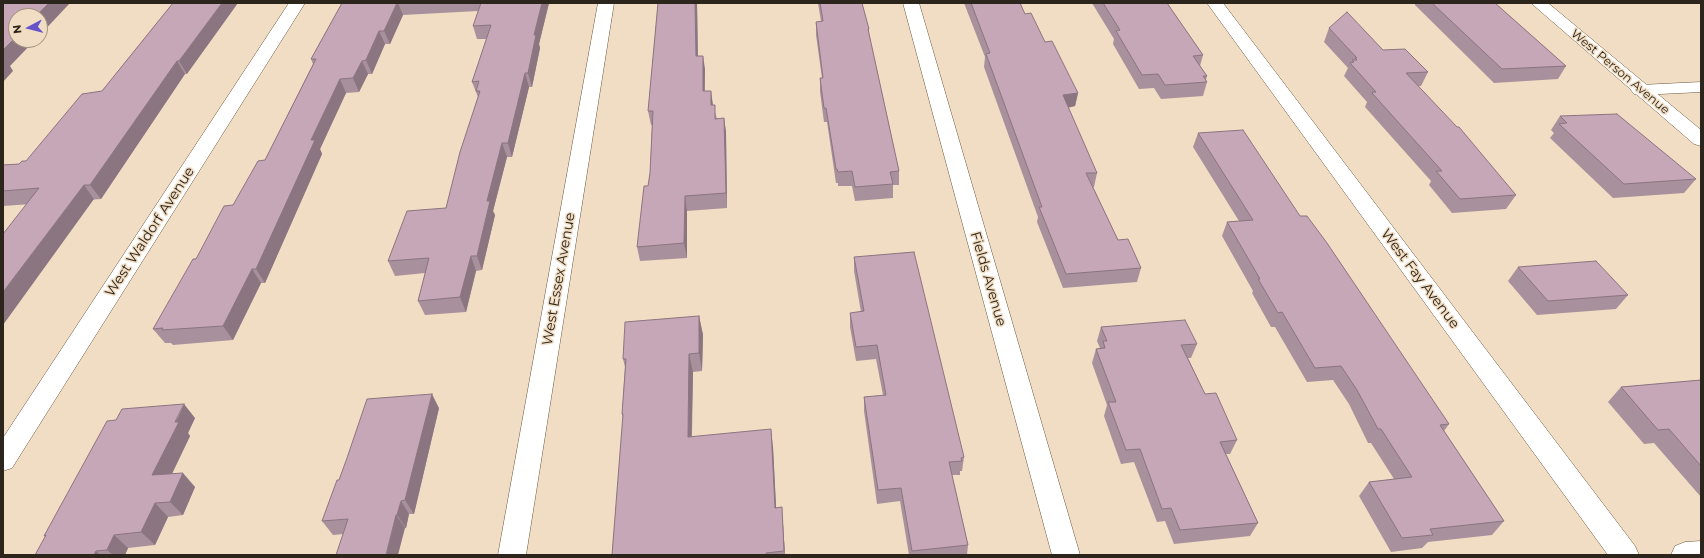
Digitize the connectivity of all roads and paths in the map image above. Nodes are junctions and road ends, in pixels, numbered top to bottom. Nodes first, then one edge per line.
1 (297, 3) edge
2 (606, 3) edge
3 (911, 3) edge
4 (1216, 3) edge
5 (1539, 3) edge
6 (1701, 87) edge
7 (1640, 90) junction
8 (1701, 140) edge
9 (3, 460) edge
10 (1701, 554) edge
11 (512, 555) edge
12 (1066, 555) edge
13 (1625, 555) edge
14 (1685, 555) edge

1 - 9 street, West Waldorf Avenue
2 - 11 street, West Essex Avenue
3 - 12 street, Fields Avenue
4 - 13 street, West Fay Avenue
5 - 7 street, West Person Avenue
6 - 7 street
7 - 8 street, West Person Avenue
10 - 14 street

